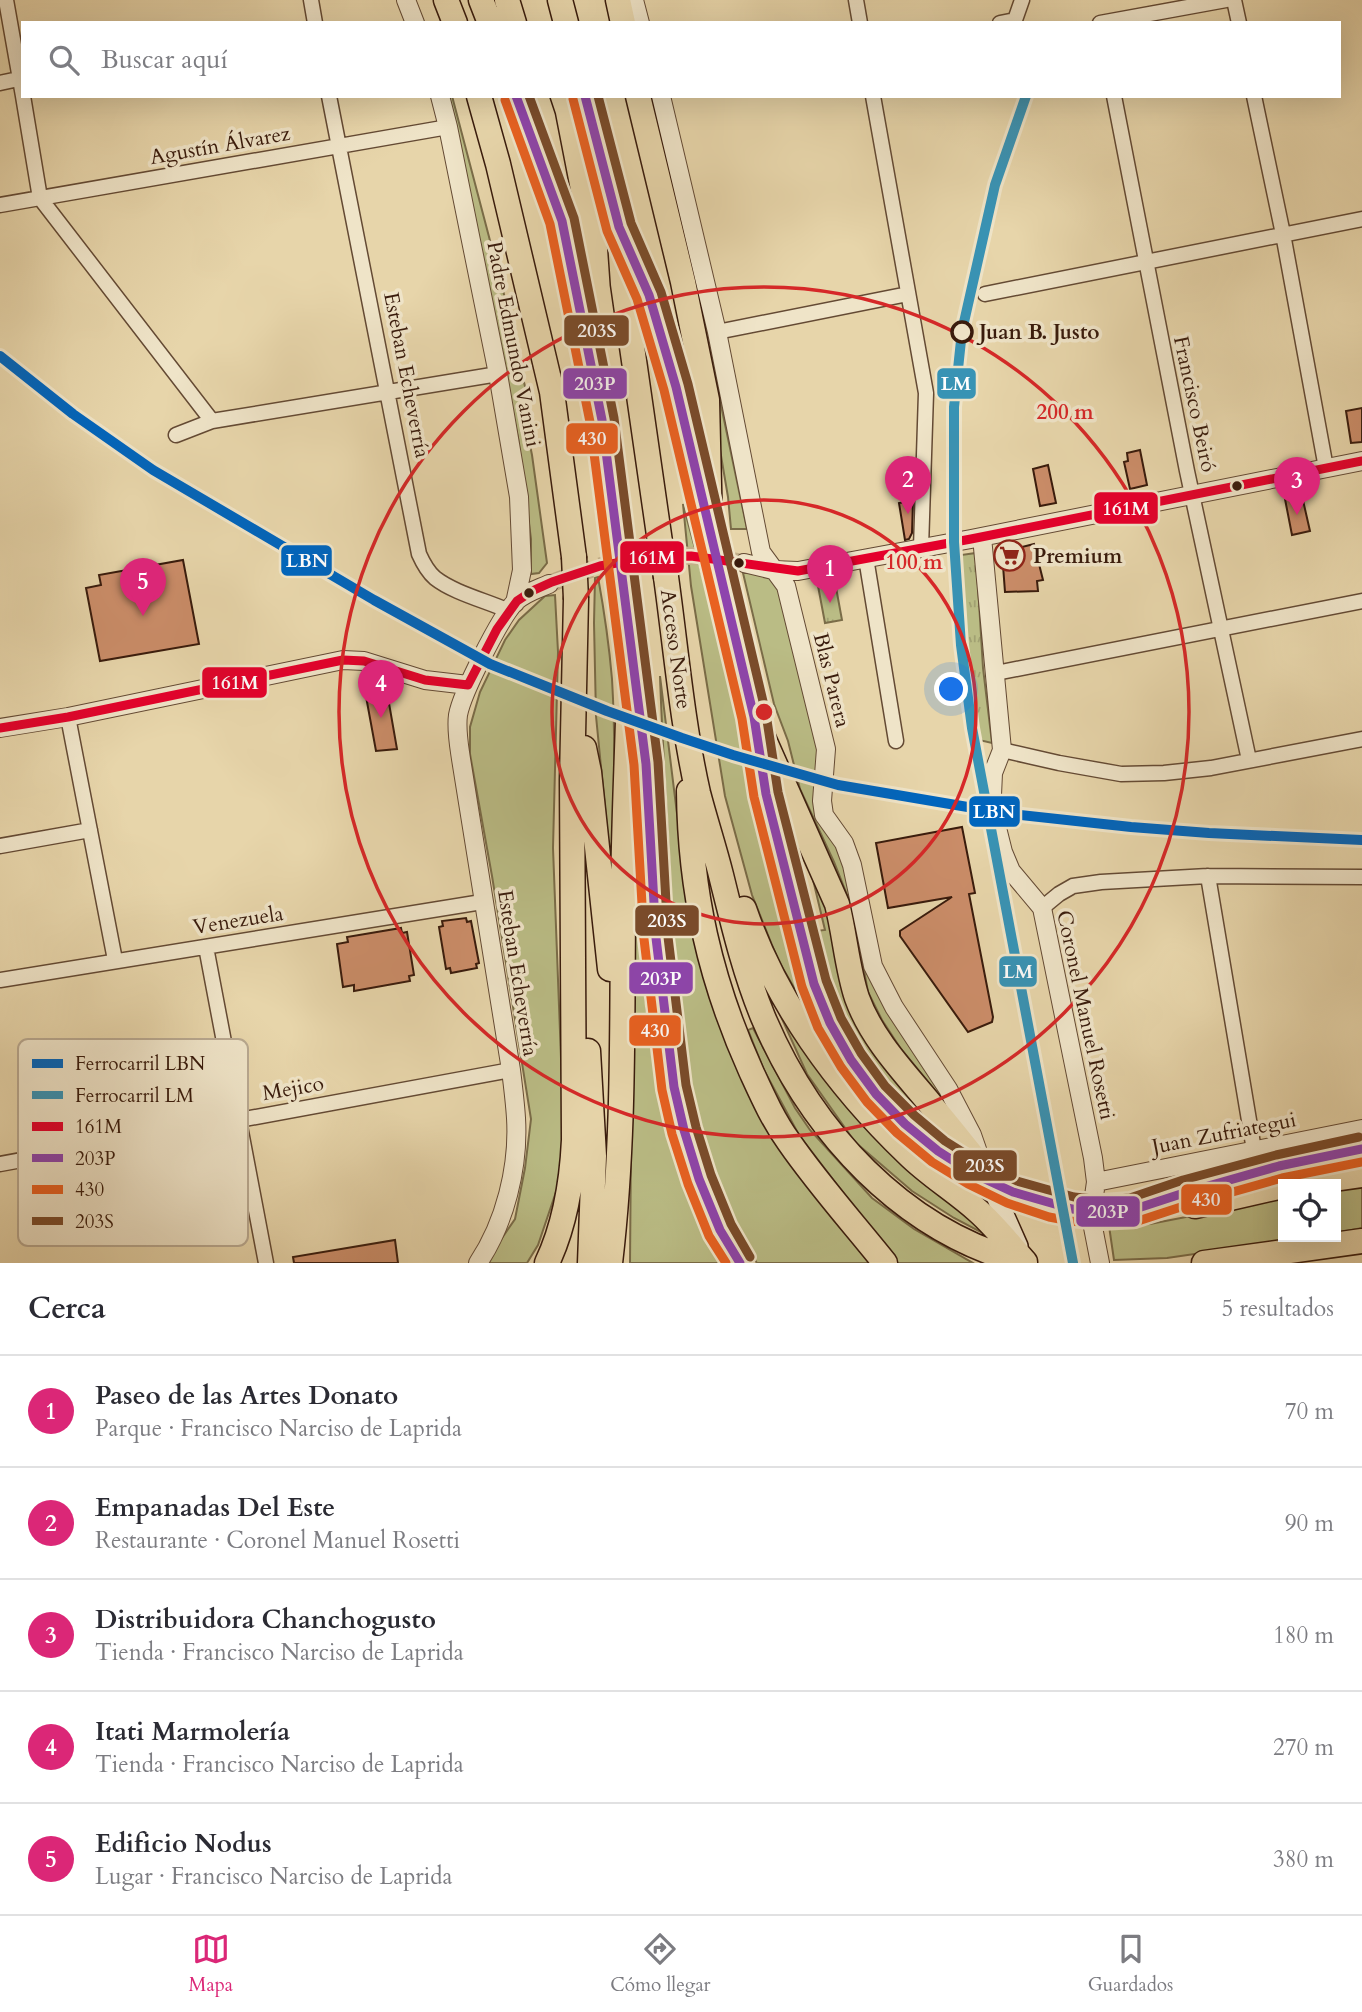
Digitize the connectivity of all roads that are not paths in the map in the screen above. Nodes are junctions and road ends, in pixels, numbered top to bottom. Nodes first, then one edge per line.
1 (5, 0) edge
2 (311, 0) edge
3 (406, 0) edge
4 (446, 0) edge
5 (481, 0) edge
6 (507, 0) edge
7 (560, 0) edge
8 (618, 0) edge
9 (634, 0) edge
10 (856, 0) edge
11 (1023, 0) edge
12 (1226, 0) edge
13 (1234, 0) edge
14 (312, 21) edge
15 (414, 21) edge
16 (454, 21) edge
17 (488, 21) edge
18 (513, 21) edge
19 (565, 21) edge
20 (623, 21) edge
21 (639, 21) edge
22 (860, 21) edge
23 (1010, 21) edge
24 (1111, 21) edge
25 (1239, 21) edge
26 (21, 78) edge
27 (0, 83) edge
28 (23, 98) edge
29 (329, 98) edge
30 (441, 98) edge
31 (480, 98) edge
32 (517, 98) edge
33 (537, 98) edge
34 (586, 98) edge
35 (639, 98) edge
36 (661, 98) edge
37 (873, 98) edge
38 (1114, 98) edge
39 (1254, 98) edge
40 (448, 127) junction
41 (339, 145) junction
42 (40, 198) junction
43 (0, 205) edge
44 (1362, 219) edge
45 (562, 221) junction
46 (619, 227) junction
47 (1283, 234) junction
48 (1145, 262) junction
49 (908, 294) junction
50 (985, 294) dead end
51 (717, 332) junction
52 (498, 374) junction
53 (387, 392) junction
54 (212, 421) junction
55 (176, 435) dead end
56 (1362, 461) edge
57 (1326, 468) junction
58 (1192, 496) junction
59 (711, 536) junction
60 (982, 537) junction
61 (920, 548) junction
62 (866, 558) junction
63 (744, 564) tunnel mouth
64 (773, 570) junction
65 (549, 584) tunnel mouth
66 (1362, 601) edge
67 (512, 607) junction
68 (1220, 630) junction
69 (630, 650) junction
70 (996, 673) junction
71 (468, 685) junction
72 (575, 696) junction
73 (68, 716) junction
74 (754, 717) junction
75 (0, 728) edge
76 (1362, 739) edge
77 (896, 741) dead end
78 (689, 747) junction
79 (1002, 750) junction
80 (1249, 760) junction
81 (698, 793) junction
82 (90, 830) junction
83 (0, 846) edge
84 (1208, 876) junction
85 (1362, 879) edge
86 (482, 902) junction
87 (1042, 908) junction
88 (574, 929) junction
89 (206, 947) junction
90 (115, 960) junction
91 (0, 980) edge
92 (224, 1039) edge
93 (622, 1053) junction
94 (511, 1070) junction
95 (248, 1118) edge
96 (1362, 1129) edge
97 (1362, 1149) edge
98 (1254, 1150) junction
99 (18, 1161) edge
100 (248, 1163) edge
101 (0, 1164) edge
102 (984, 1171) junction
103 (1362, 1175) edge
104 (1334, 1179) edge
105 (1096, 1182) junction
106 (1278, 1187) edge
107 (617, 1203) junction
108 (1132, 1210) junction
109 (1362, 1241) edge
110 (547, 1259) edge
111 (266, 1263) edge
112 (478, 1263) edge
113 (588, 1263) edge
114 (610, 1263) edge
115 (621, 1263) edge
116 (740, 1263) edge
117 (886, 1263) edge
118 (1025, 1263) edge
119 (1100, 1263) edge
120 (1204, 1263) edge

1 - 26 street
2 - 14 street
3 - 15 street
4 - 16 highway
5 - 17 highway
6 - 18 highway
7 - 19 highway
8 - 20 highway
9 - 21 street
10 - 22 street
11 - 23 street
12 - 24 street
13 - 25 street
26 - 27 street
28 - 42 street
29 - 41 street, Esteban Echeverría
30 - 40 street, Padre Edmundo Vanini
31 - 72 highway, bridge
32 - 45 highway
33 - 45 highway, Acceso Norte
34 - 46 highway, Acceso Norte
35 - 59 highway
36 - 51 street, Blas Parera
37 - 49 street
38 - 48 street, Francisco Beiró
39 - 47 street
40 - 41 street, Agustín Álvarez
40 - 52 street, Padre Edmundo Vanini
41 - 42 street, Agustín Álvarez
41 - 53 street, Esteban Echeverría
42 - 43 street, Agustín Álvarez
42 - 54 street
44 - 47 street
45 - 69 highway, Acceso Norte, bridge
46 - 59 highway
46 - 78 highway, Acceso Norte, bridge
47 - 48 street
47 - 57 street
48 - 50 street
48 - 58 street, Francisco Beiró
49 - 51 street
49 - 61 street
51 - 64 street, Blas Parera
52 - 53 street
52 - 67 street, Padre Edmundo Vanini
53 - 54 street
53 - 67 street, Esteban Echeverría
54 - 55 street
56 - 57 street
57 - 58 street
58 - 60 street
58 - 68 street, Francisco Beiró
59 - 74 highway, bridge
60 - 61 street
60 - 70 street, Coronel Manuel Rosetti
61 - 62 street
62 - 64 street
62 - 77 street
63 - 64 street
64 - 102 street, Blas Parera
65 - 67 street
66 - 68 street
67 - 71 street, Esteban Echeverría
68 - 70 street
68 - 80 street, Francisco Beiró
69 - 93 highway
69 - 116 highway
70 - 79 street, Coronel Manuel Rosetti
71 - 73 street
71 - 86 street, Esteban Echeverría
72 - 88 highway
72 - 93 highway
73 - 75 street
73 - 82 street
74 - 102 highway
74 - 108 highway, bridge
76 - 80 street
78 - 81 highway
78 - 117 highway
79 - 80 street
79 - 87 street, Coronel Manuel Rosetti
81 - 118 highway
81 - 118 highway
82 - 83 street
82 - 90 street
84 - 85 street
84 - 87 street
84 - 98 street
86 - 89 street, Venezuela
86 - 94 street, Esteban Echeverría
87 - 105 street, Coronel Manuel Rosetti
88 - 110 highway
88 - 113 highway
89 - 90 street, Venezuela
89 - 92 street
90 - 91 street, Venezuela
93 - 107 highway
94 - 95 street, Mejico
94 - 112 street, Esteban Echeverría
96 - 98 street, Juan Zufriategui
97 - 108 highway
98 - 105 street, Juan Zufriategui
99 - 101 street, Mejico
100 - 111 street
102 - 118 main road
103 - 104 highway
105 - 119 street, Coronel Manuel Rosetti
106 - 108 highway
107 - 114 highway
107 - 115 highway
109 - 120 highway

